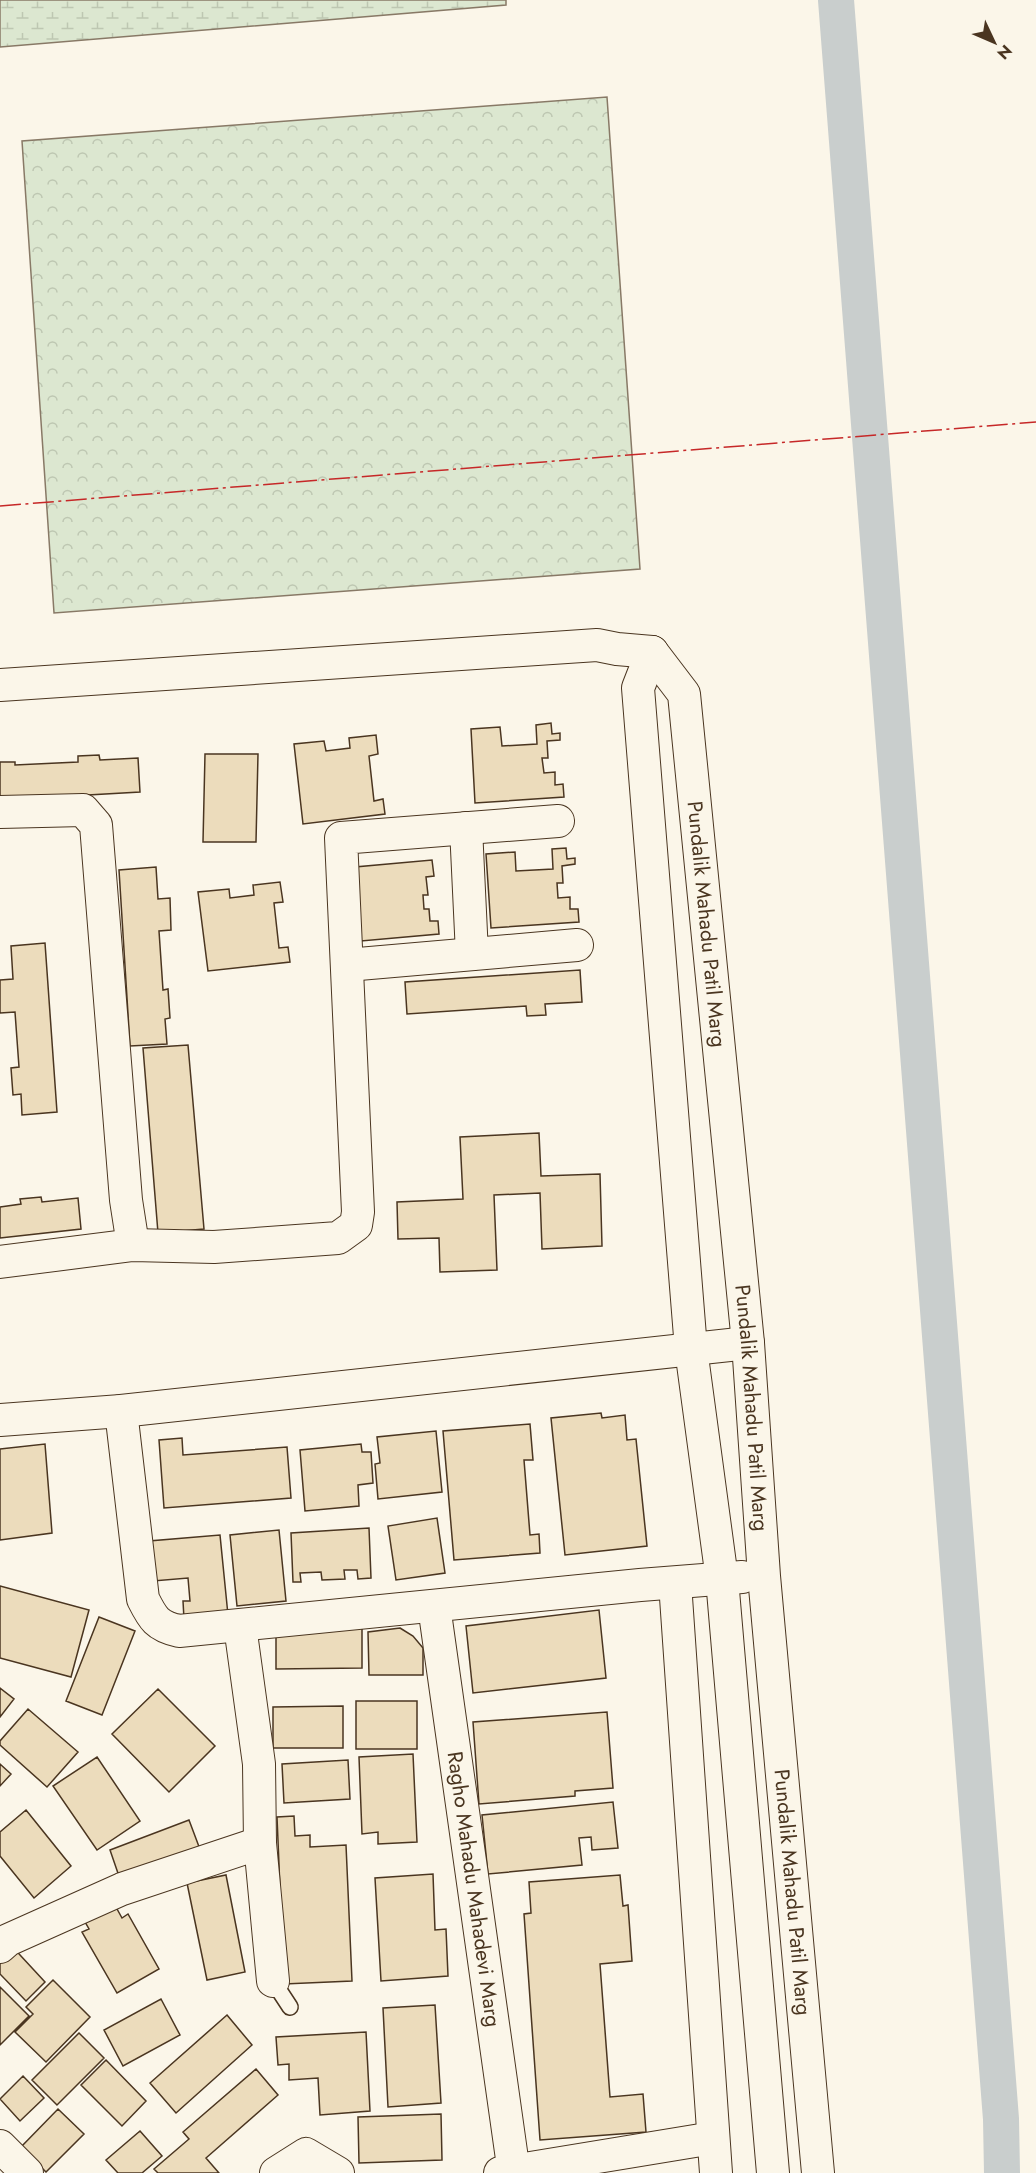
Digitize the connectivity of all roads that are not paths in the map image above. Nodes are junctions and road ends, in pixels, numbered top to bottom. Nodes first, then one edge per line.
1 (652, 652) junction
2 (0, 685) edge
3 (0, 812) edge
4 (558, 821) dead end
5 (466, 828) junction
6 (577, 945) dead end
7 (472, 954) junction
8 (346, 964) junction
9 (133, 1245) junction
10 (0, 1262) edge
11 (748, 1343) junction
12 (692, 1349) junction
13 (121, 1411) junction
14 (0, 1420) edge
15 (764, 1576) junction
16 (722, 1579) junction
17 (675, 1583) junction
18 (434, 1606) junction
19 (240, 1626) junction
20 (260, 1843) junction
21 (0, 1947) edge
22 (282, 1994) dead end
23 (713, 2138) junction
24 (0, 2146) edge
25 (27, 2173) edge
26 (276, 2173) edge
27 (338, 2173) edge
28 (509, 2173) edge
29 (716, 2173) edge
30 (773, 2173) edge
31 (818, 2173) edge

1 - 2 street
1 - 11 street, Pundalik Mahadu Patil Marg
1 - 12 street, Pundalik Mahadu Patil Marg
3 - 9 street
4 - 5 street
5 - 7 street
5 - 8 street
6 - 7 street
7 - 8 street
8 - 9 street
9 - 10 street
11 - 12 street
11 - 15 street, Pundalik Mahadu Patil Marg
12 - 13 street
12 - 16 street, Pundalik Mahadu Patil Marg
13 - 14 street
13 - 19 street
15 - 16 street
15 - 31 street, Pundalik Mahadu Patil Marg
16 - 17 street
16 - 30 street, Pundalik Mahadu Patil Marg
17 - 18 street
17 - 23 street
18 - 19 street
18 - 28 street, Ragho Mahadu Mahadevi Marg
19 - 20 street
20 - 21 street
20 - 22 street
23 - 28 street
23 - 29 street
24 - 25 street
26 - 27 street

